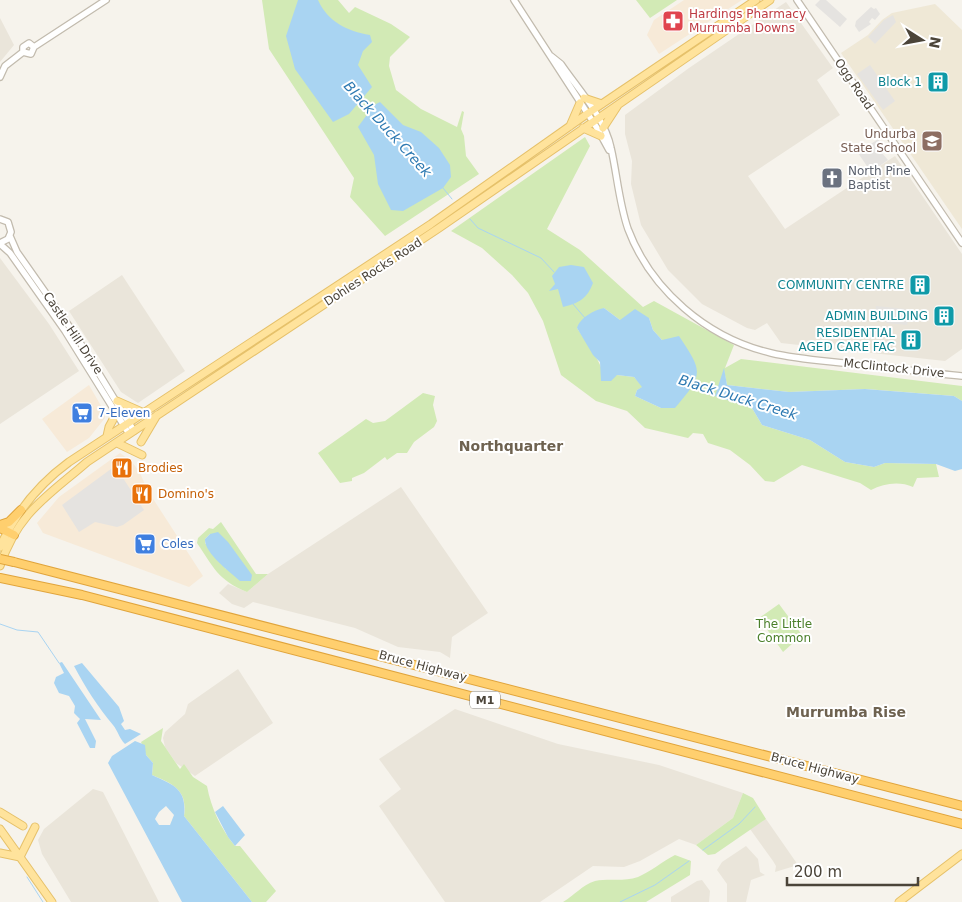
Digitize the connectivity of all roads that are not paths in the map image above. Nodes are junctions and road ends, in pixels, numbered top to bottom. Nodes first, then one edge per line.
1 (106, 0) edge
2 (514, 0) edge
3 (756, 0) edge
4 (770, 0) edge
5 (797, 0) edge
6 (0, 77) edge
7 (582, 101) junction
8 (619, 102) junction
9 (602, 104) junction
10 (590, 112) junction
11 (595, 120) junction
12 (570, 126) junction
13 (583, 128) junction
14 (602, 132) junction
15 (0, 219) edge
16 (10, 236) junction
17 (0, 243) edge
18 (962, 243) edge
19 (962, 376) edge
20 (117, 401) junction
21 (142, 412) junction
22 (116, 414) junction
23 (157, 415) junction
24 (126, 423) junction
25 (132, 432) junction
26 (107, 436) junction
27 (142, 442) dead end
28 (117, 443) junction
29 (142, 455) dead end
30 (21, 510) junction
31 (0, 526) edge
32 (11, 533) junction
33 (0, 547) edge
34 (0, 559) edge
35 (0, 566) edge
36 (4, 578) edge
37 (962, 806) edge
38 (0, 812) edge
39 (962, 824) edge
40 (23, 826) dead end
41 (35, 826) dead end
42 (0, 829) edge
43 (0, 853) edge
44 (962, 854) edge
45 (20, 857) junction
46 (52, 902) edge
47 (898, 902) edge

1 - 6 street
2 - 7 street
3 - 9 main road, Dohles Rocks Road
4 - 8 main road, Dohles Rocks Road
5 - 18 street, Ogg Road
7 - 9 main road
7 - 10 street
7 - 12 main road
8 - 11 main road, Dohles Rocks Road
8 - 14 main road
9 - 10 main road, Dohles Rocks Road
10 - 11 street, McClintock Drive
10 - 12 main road, Dohles Rocks Road
11 - 13 main road, Dohles Rocks Road
11 - 14 street, McClintock Drive
12 - 21 main road, Dohles Rocks Road
13 - 14 main road
13 - 23 main road, Dohles Rocks Road
14 - 19 street, McClintock Drive
15 - 16 street, Castle Hill Drive
16 - 17 street
16 - 20 street, Castle Hill Drive
17 - 22 street, Castle Hill Drive
20 - 21 main road
20 - 24 street, Castle Hill Drive
21 - 24 main road, Dohles Rocks Road
22 - 24 street, Castle Hill Drive
22 - 26 main road
23 - 25 main road, Dohles Rocks Road
23 - 27 main road
24 - 25 street, Castle Hill Drive
24 - 26 main road, Dohles Rocks Road
25 - 28 main road, Dohles Rocks Road
26 - 30 main road, Dohles Rocks Road
28 - 29 main road
28 - 32 main road, Dohles Rocks Road
30 - 31 highway
30 - 32 main road, Dohles Rocks Road
31 - 32 highway
32 - 33 main road, Dohles Rocks Road
32 - 35 main road, Dohles Rocks Road
34 - 37 highway, Bruce Highway / M1, bridge
36 - 39 highway, Bruce Highway / M1
38 - 40 main road
41 - 45 main road
42 - 45 main road
43 - 45 main road
44 - 47 main road
45 - 46 main road

